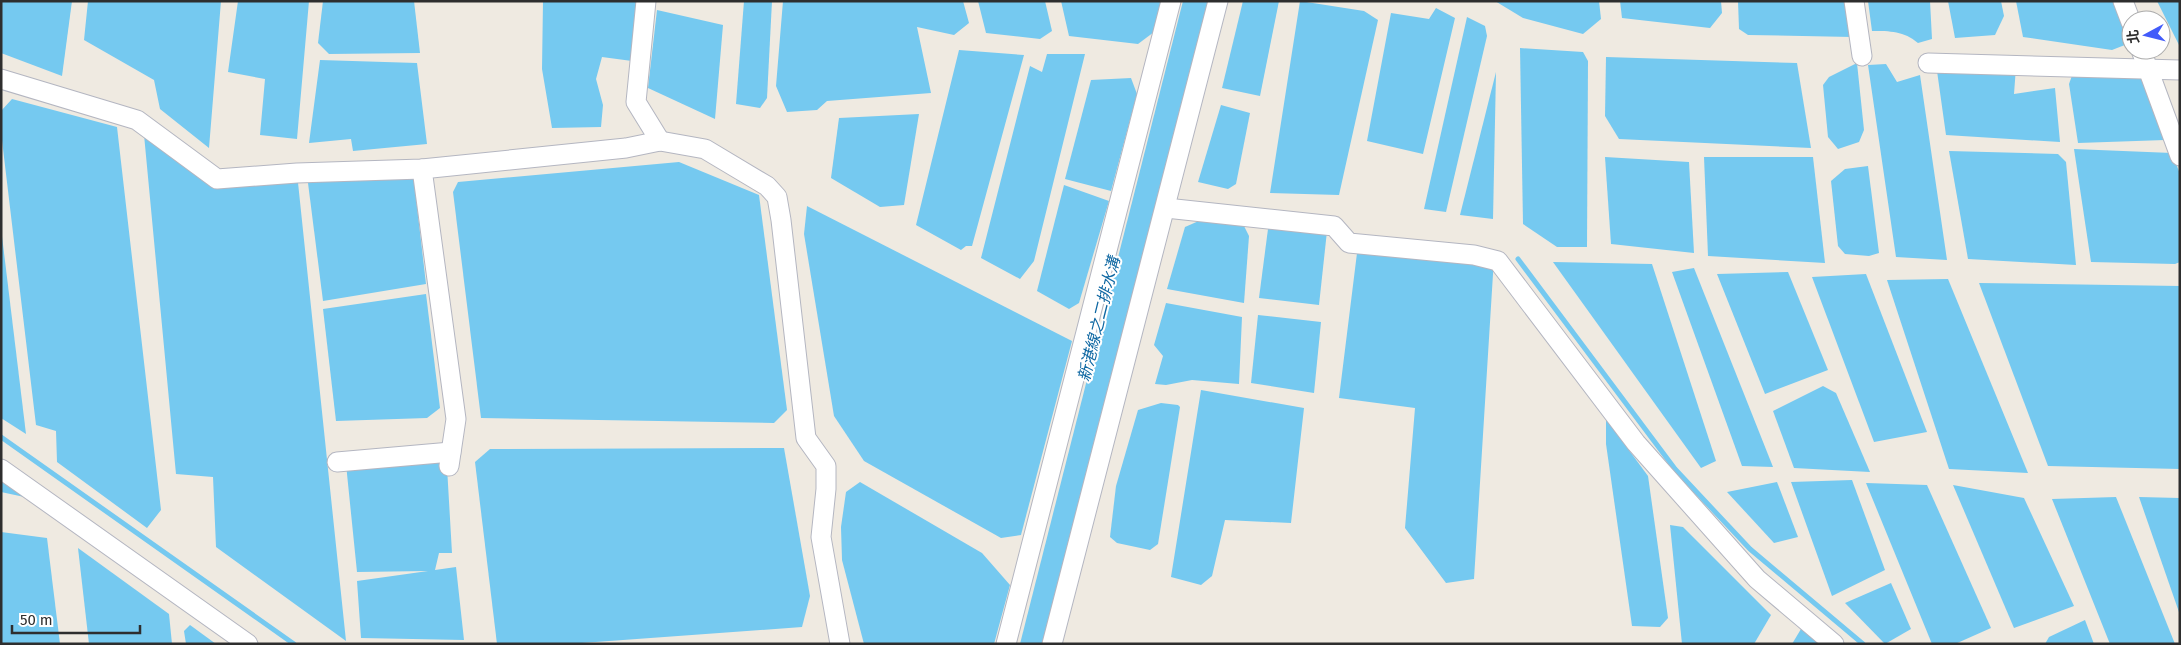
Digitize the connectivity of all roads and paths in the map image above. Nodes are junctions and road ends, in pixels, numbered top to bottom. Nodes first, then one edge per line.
1 (646, 1) edge
2 (1171, 1) edge
3 (1218, 1) edge
4 (1854, 1) edge
5 (1862, 56) dead end
6 (2145, 60) edge
7 (1928, 63) dead end
8 (2148, 69) junction
9 (2180, 70) edge
10 (1, 79) edge
11 (660, 141) junction
12 (2180, 156) edge
13 (422, 169) junction
14 (1166, 208) junction
15 (337, 462) dead end
16 (1, 468) edge
17 (1057, 643) edge
18 (248, 644) edge
19 (840, 644) edge
20 (1006, 644) edge
21 (1834, 644) edge

1 - 11 lane
2 - 20 lane
3 - 14 lane
4 - 5 lane
6 - 8 lane
7 - 8 lane
8 - 9 lane
8 - 12 lane
10 - 13 lane
11 - 13 lane
11 - 19 lane
13 - 15 lane
14 - 17 lane
14 - 21 lane
16 - 18 lane

